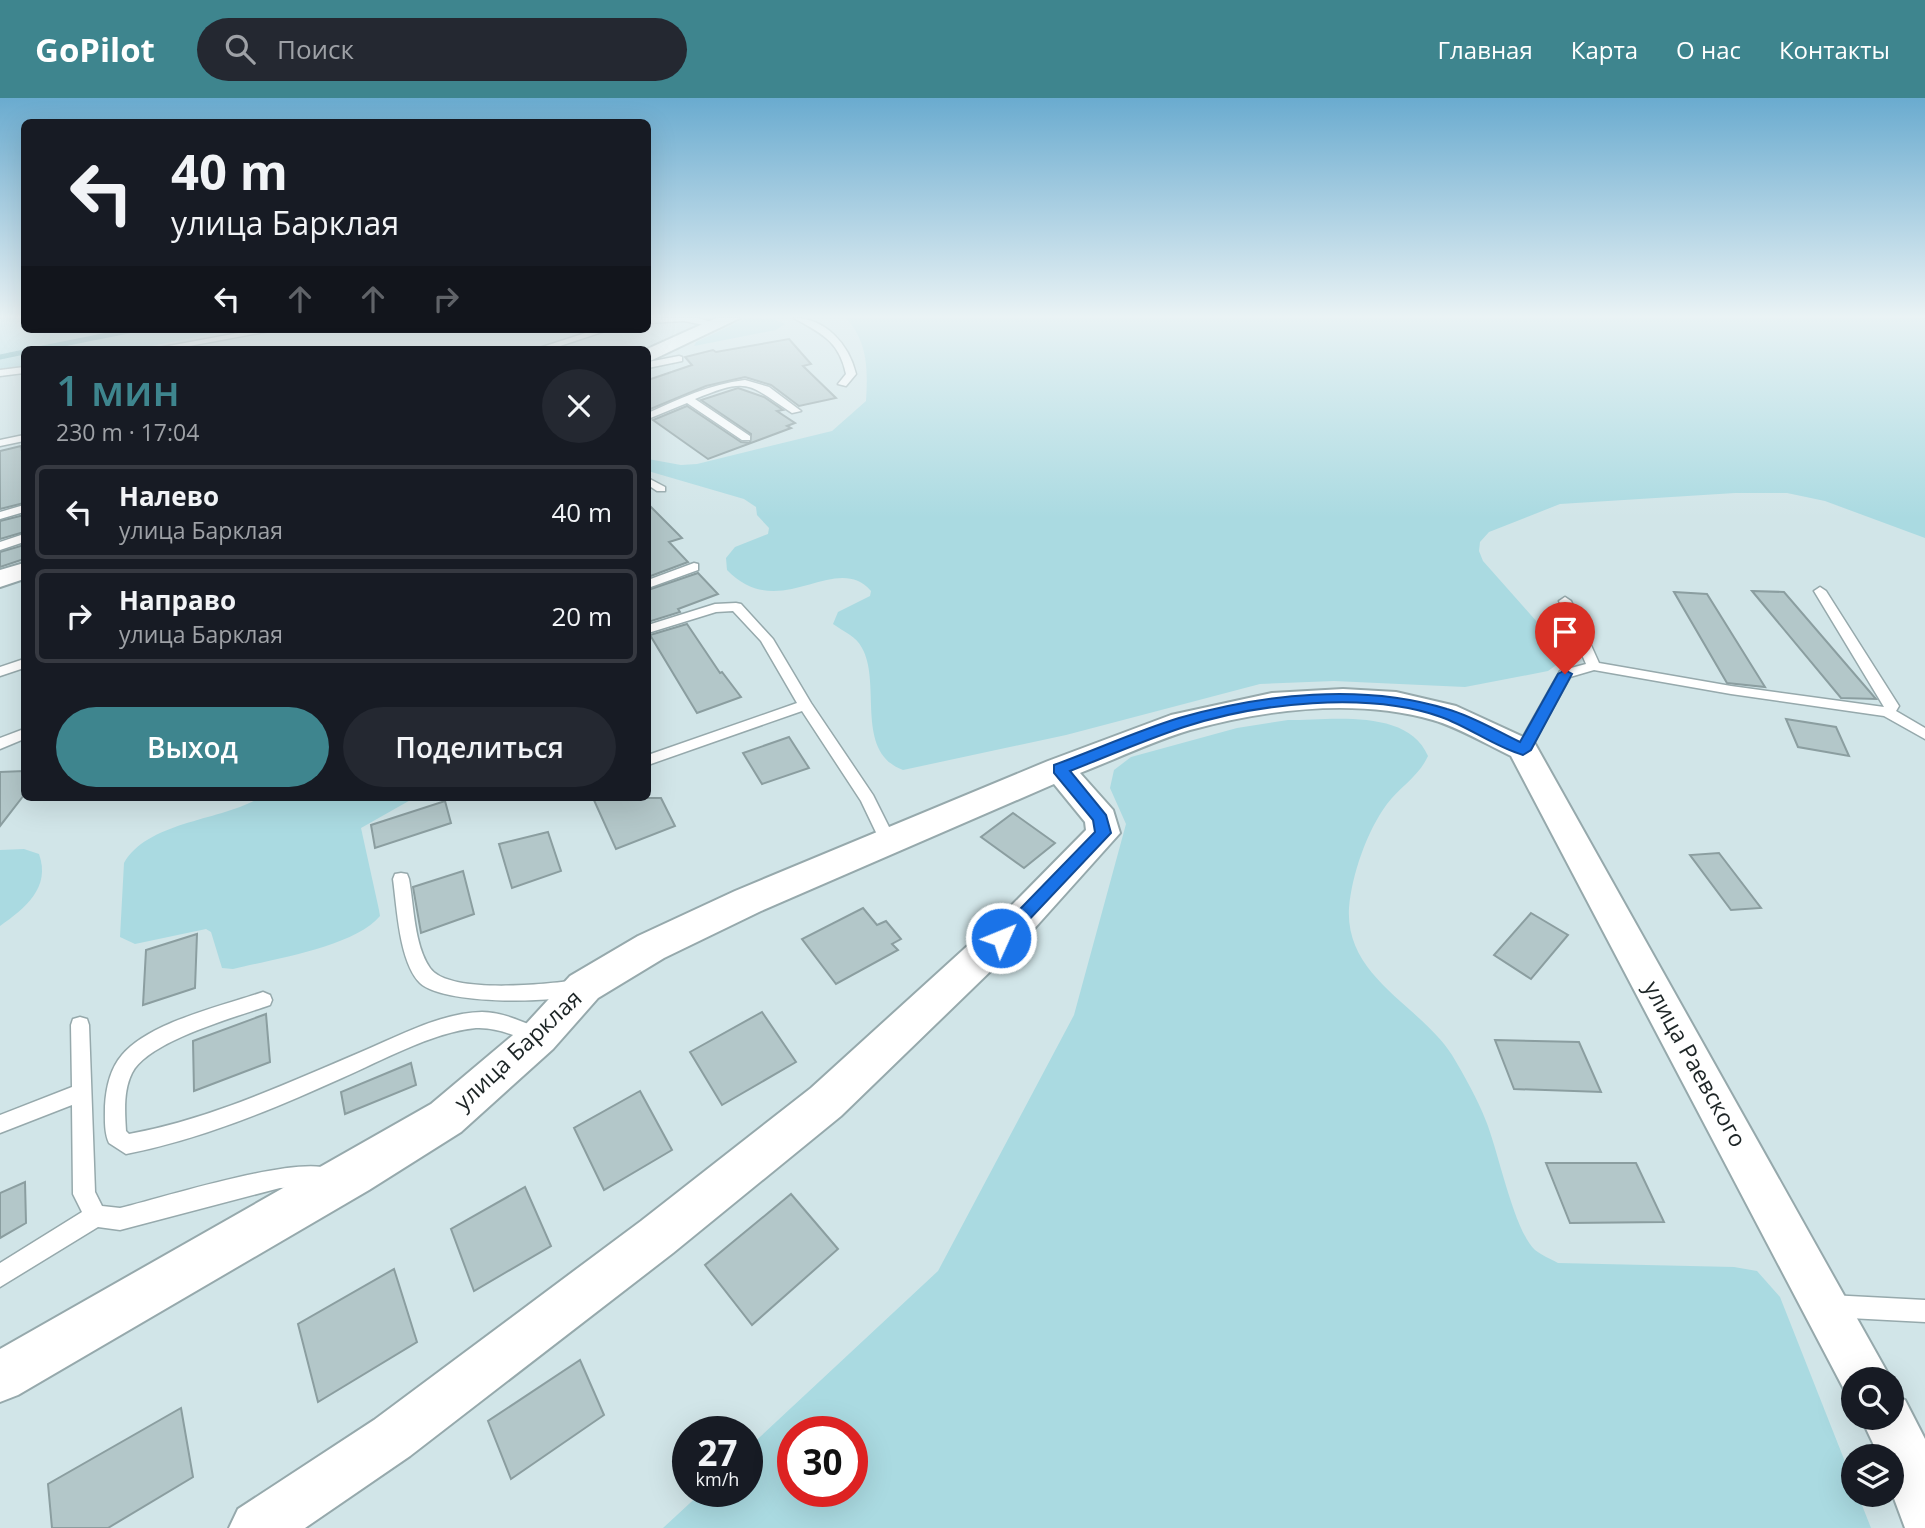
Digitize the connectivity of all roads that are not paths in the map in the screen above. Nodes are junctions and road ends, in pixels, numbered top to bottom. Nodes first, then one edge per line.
1 (736, 385) edge
2 (756, 385) edge
3 (689, 400) junction
4 (796, 411) dead end
5 (651, 415) edge
6 (746, 438) dead end
7 (21, 439) edge
8 (0, 443) edge
9 (651, 483) edge
10 (661, 489) dead end
11 (21, 510) edge
12 (0, 516) edge
13 (21, 539) edge
14 (0, 546) edge
15 (694, 567) dead end
16 (21, 572) edge
17 (0, 579) edge
18 (651, 583) edge
19 (1820, 591) dead end
20 (1565, 601) dead end
21 (651, 628) edge
22 (21, 664) edge
23 (1594, 666) junction
24 (0, 672) edge
25 (805, 705) junction
26 (1888, 712) junction
27 (1925, 734) edge
28 (21, 735) edge
29 (0, 744) edge
30 (1523, 750) junction
31 (651, 759) edge
32 (1059, 769) junction
33 (889, 843) junction
34 (401, 879) dead end
35 (584, 987) junction
36 (263, 1000) dead end
37 (80, 1025) dead end
38 (539, 1037) junction
39 (79, 1093) junction
40 (0, 1124) edge
41 (353, 1175) junction
42 (96, 1216) junction
43 (0, 1276) edge
44 (1826, 1306) junction
45 (1925, 1311) edge
46 (1859, 1367) edge
47 (0, 1377) edge
48 (1893, 1430) edge
49 (1925, 1511) edge
50 (257, 1528) edge

1 - 3 lane
2 - 4 lane
3 - 5 lane
3 - 6 lane
7 - 8 lane
9 - 10 lane
11 - 12 lane
13 - 14 lane
15 - 18 lane
16 - 17 street
19 - 26 lane
20 - 23 lane
21 - 25 lane
22 - 24 lane
23 - 26 lane
23 - 30 lane
25 - 31 lane
25 - 33 lane
26 - 27 lane
28 - 29 lane
30 - 32 street, улица Барклая
30 - 44 street, улица Раевского
32 - 33 street, улица Барклая
32 - 50 street
33 - 35 street, улица Барклая
34 - 35 lane
35 - 38 street, улица Барклая
36 - 38 lane
37 - 39 lane
38 - 41 street, улица Барклая
39 - 40 lane
39 - 42 lane
41 - 42 lane
41 - 47 street, улица Барклая
42 - 43 lane
44 - 45 lane
44 - 46 street, улица Раевского
48 - 49 street

